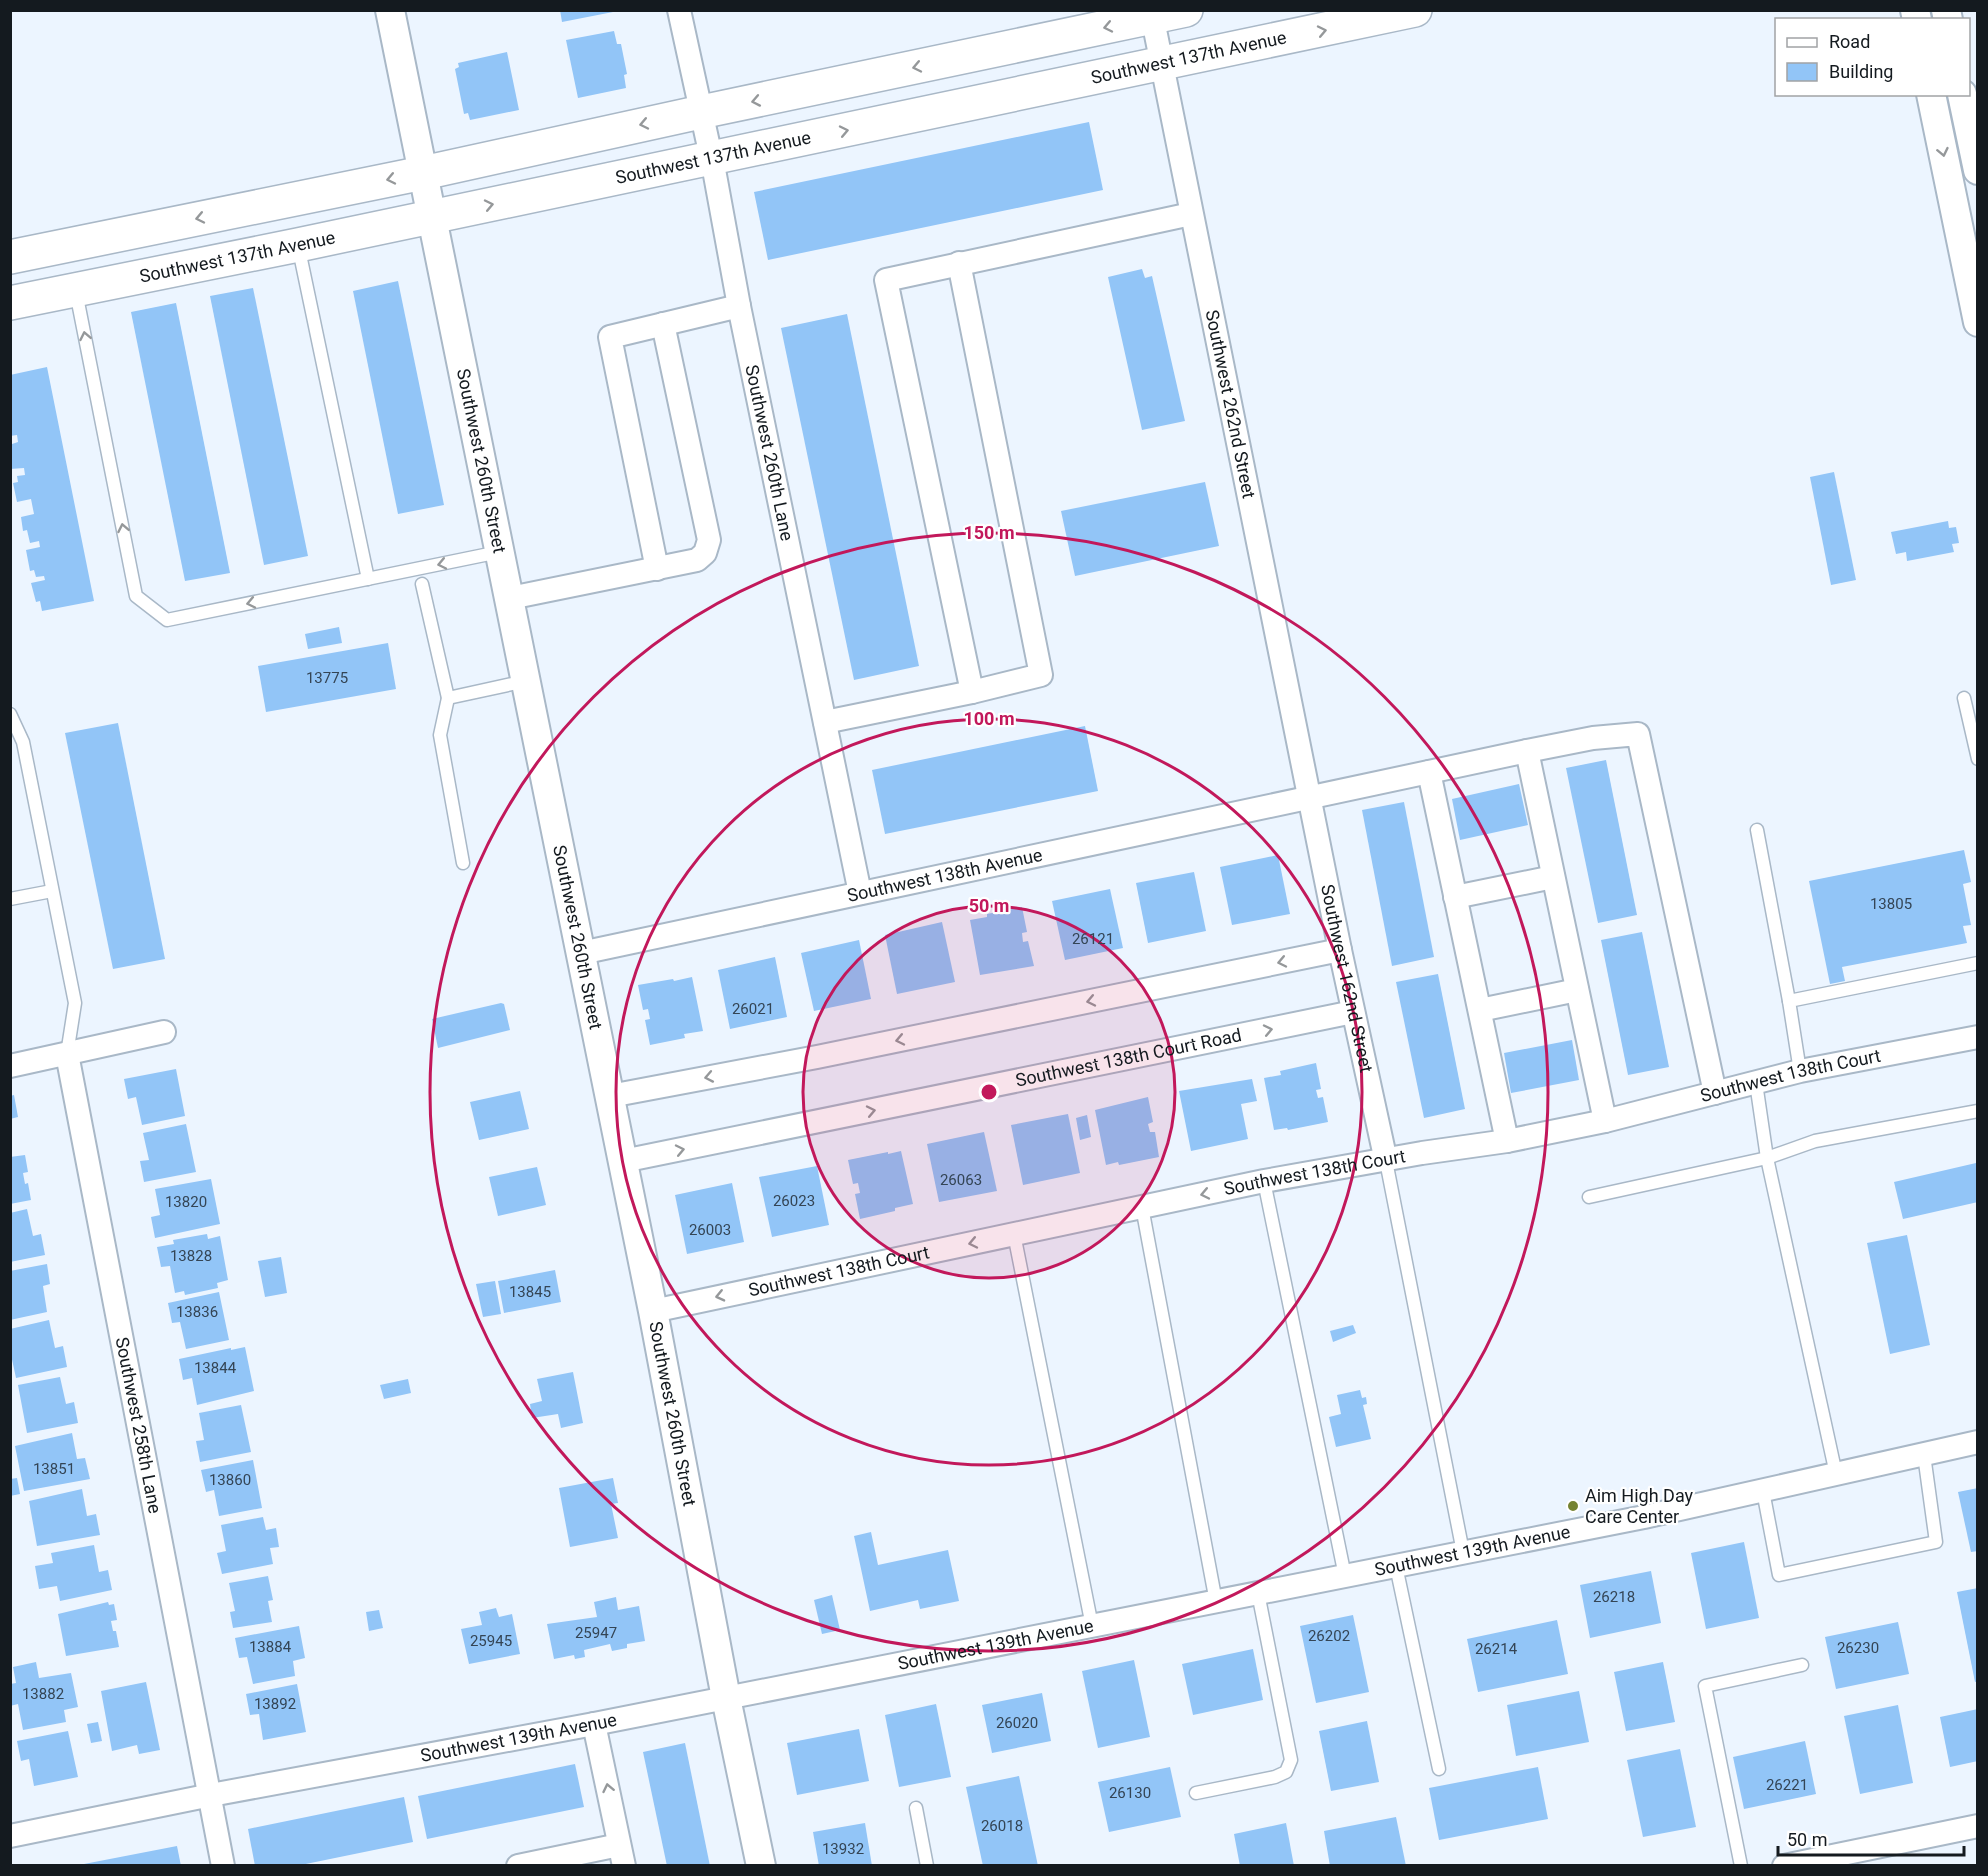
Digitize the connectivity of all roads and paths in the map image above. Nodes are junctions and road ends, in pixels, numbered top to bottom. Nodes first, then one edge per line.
1 (390, 10) edge
2 (679, 10) edge
3 (1186, 10) edge
4 (1415, 10) edge
5 (1151, 14) edge
6 (1162, 65) junction
7 (1931, 96) edge
8 (1962, 96) edge
9 (701, 112) junction
10 (711, 158) junction
11 (1977, 170) edge
12 (423, 172) junction
13 (1191, 214) junction
14 (432, 217) junction
15 (298, 245) junction
16 (10, 257) edge
17 (959, 263) junction
18 (1972, 264) edge
19 (75, 290) junction
20 (10, 303) edge
21 (739, 306) junction
22 (1977, 322) edge
23 (663, 324) junction
24 (499, 552) junction
25 (657, 569) junction
26 (368, 579) junction
27 (422, 584) dead end
28 (510, 598) junction
29 (526, 681) junction
30 (972, 692) junction
31 (448, 698) junction
32 (1964, 698) dead end
33 (10, 714) edge
34 (825, 722) junction
35 (1527, 751) junction
36 (1977, 759) edge
37 (1429, 772) junction
38 (1309, 797) junction
39 (1757, 830) dead end
40 (464, 862) dead end
41 (1553, 877) junction
42 (52, 891) junction
43 (860, 893) junction
44 (1455, 897) junction
45 (10, 899) edge
46 (1340, 950) junction
47 (581, 953) junction
48 (1977, 963) edge
49 (1577, 990) junction
50 (1789, 1001) junction
51 (1480, 1010) junction
52 (1353, 1012) junction
53 (164, 1032) dead end
54 (1977, 1037) edge
55 (67, 1054) junction
56 (10, 1066) edge
57 (1800, 1071) junction
58 (1756, 1083) junction
59 (1715, 1093) junction
60 (610, 1096) junction
61 (1977, 1111) edge
62 (1605, 1121) junction
63 (1507, 1141) junction
64 (1767, 1158) junction
65 (623, 1161) junction
66 (1386, 1161) junction
67 (1264, 1181) junction
68 (1589, 1197) dead end
69 (1142, 1207) junction
70 (1014, 1234) junction
71 (653, 1311) junction
72 (1977, 1442) edge
73 (1924, 1455) junction
74 (1836, 1474) junction
75 (1763, 1491) junction
76 (1463, 1552) junction
77 (1396, 1566) junction
78 (1345, 1576) junction
79 (1258, 1593) junction
80 (1216, 1602) junction
81 (1092, 1626) junction
82 (1802, 1665) dead end
83 (726, 1698) junction
84 (594, 1724) junction
85 (1439, 1769) dead end
86 (1196, 1793) dead end
87 (211, 1795) junction
88 (916, 1808) dead end
89 (1977, 1826) edge
90 (10, 1836) edge
91 (622, 1855) edge
92 (223, 1866) edge
93 (518, 1866) edge
94 (761, 1866) edge
95 (927, 1866) edge
96 (1741, 1866) edge
97 (1784, 1866) edge

1 - 12 street, Southwest 260th Street
2 - 9 street, Southwest 260th Lane
3 - 5 main road
6 -> 4 main road, Southwest 137th Avenue
5 - 6 street, Southwest 262nd Street
5 -> 9 main road
10 -> 6 main road, Southwest 137th Avenue
6 - 13 street, Southwest 262nd Street
7 -> 18 street
8 - 11 street
9 - 10 street, Southwest 260th Lane
9 -> 12 main road
14 -> 10 main road, Southwest 137th Avenue
10 - 21 street, Southwest 260th Lane
12 - 14 street, Southwest 260th Street
12 -> 16 main road
13 - 17 street
13 - 38 street, Southwest 262nd Street
14 - 15 main road, Southwest 137th Avenue
14 - 24 street, Southwest 260th Street
15 - 19 main road, Southwest 137th Avenue
15 - 26 lane
17 - 30 street
17 - 30 street
18 - 22 street
19 - 20 main road, Southwest 137th Avenue
26 -> 19 lane
21 - 23 street
21 - 34 street, Southwest 260th Lane
23 - 25 street
23 - 25 street
24 -> 26 lane
24 - 28 street, Southwest 260th Street
25 - 28 street
27 - 31 lane
28 - 29 street, Southwest 260th Street
29 - 31 lane
29 - 47 street, Southwest 260th Street
30 - 34 street
31 - 40 lane
32 - 36 lane
33 - 42 lane
34 - 43 street, Southwest 260th Lane
35 - 37 street, Southwest 138th Avenue
35 - 41 street
35 - 59 street, Southwest 138th Avenue
37 - 38 street, Southwest 138th Avenue
37 - 44 street
38 - 43 street, Southwest 138th Avenue
38 - 46 street, Southwest 162nd Street
39 - 50 lane
41 - 44 street
41 - 49 street
42 - 45 lane
42 - 55 lane
43 - 47 street, Southwest 138th Avenue
44 - 51 street
46 - 52 street, Southwest 162nd Street
46 -> 60 street
47 - 60 street, Southwest 260th Street
48 - 50 lane
49 - 51 street
49 - 62 street
50 - 57 lane
51 - 63 street
65 -> 52 street, Southwest 138th Court Road
52 - 66 street, Southwest 162nd Street
53 - 55 street
54 - 57 street, Southwest 138th Court
55 - 56 street
55 - 87 street, Southwest 258th Lane
57 - 58 street, Southwest 138th Court
58 - 59 street, Southwest 138th Court
58 - 64 lane
59 - 62 street, Southwest 138th Court
60 - 65 street, Southwest 260th Street
61 - 64 lane
62 - 63 street, Southwest 138th Court
63 - 66 street, Southwest 138th Court
64 - 68 lane
64 - 74 lane
65 - 71 street, Southwest 260th Street
66 - 67 street, Southwest 138th Court
66 - 76 lane
67 -> 69 street, Southwest 138th Court
67 - 78 lane
69 - 70 street, Southwest 138th Court
69 - 80 lane
70 -> 71 street, Southwest 138th Court
70 - 81 lane
71 - 83 street, Southwest 260th Street
72 - 73 street, Southwest 139th Avenue
73 - 74 street, Southwest 139th Avenue
73 - 75 lane
74 - 75 street, Southwest 139th Avenue
75 - 76 street, Southwest 139th Avenue
76 - 77 street, Southwest 139th Avenue
77 - 78 street, Southwest 139th Avenue
77 - 85 lane
78 - 79 street, Southwest 139th Avenue
79 - 80 street, Southwest 139th Avenue
79 - 86 lane
80 - 81 street, Southwest 139th Avenue
81 - 83 street, Southwest 139th Avenue
82 - 96 lane
83 - 84 street, Southwest 139th Avenue
83 - 94 street, Southwest 260th Street
84 - 87 street, Southwest 139th Avenue
91 -> 84 street
87 - 90 street, Southwest 139th Avenue
87 - 92 street, Southwest 258th Lane
88 - 95 lane
89 - 97 street
91 - 93 street

